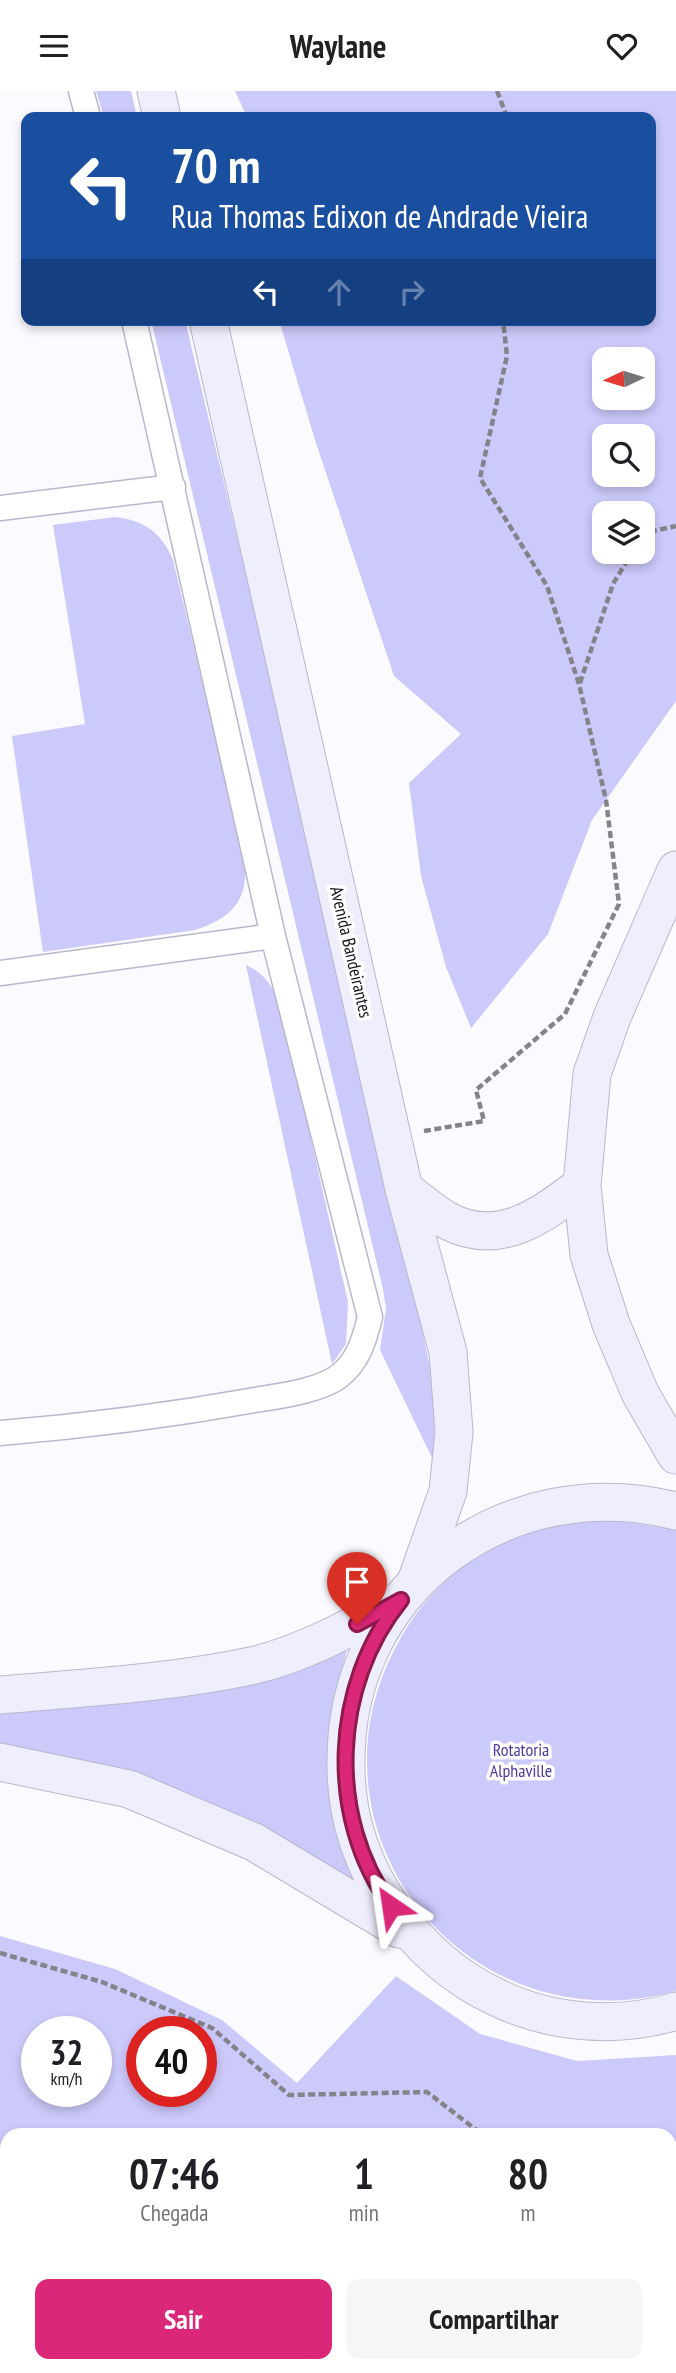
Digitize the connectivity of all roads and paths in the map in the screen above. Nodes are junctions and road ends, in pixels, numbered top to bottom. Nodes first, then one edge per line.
1 (81, 91) edge
2 (156, 91) edge
3 (496, 91) edge
4 (87, 112) edge
5 (161, 112) edge
6 (505, 112) edge
7 (135, 326) edge
8 (209, 326) edge
9 (504, 326) edge
10 (173, 487) junction
11 (0, 508) edge
12 (676, 526) edge
13 (655, 531) edge
14 (626, 564) edge
15 (579, 684) junction
16 (676, 870) edge
17 (273, 936) junction
18 (0, 973) edge
19 (392, 1136) junction
20 (582, 1185) junction
21 (404, 1189) junction
22 (0, 1433) edge
23 (676, 1455) edge
24 (676, 1511) edge
25 (409, 1591) junction
26 (0, 1695) edge
27 (0, 1762) edge
28 (413, 1937) junction
29 (0, 1953) edge
30 (676, 2011) edge
31 (474, 2128) edge

1 - 4 street
2 - 5 street
3 - 6 path
7 - 10 street
8 - 19 street, Avenida Bandeirantes
9 - 15 path
10 - 11 street
10 - 17 street
12 - 13 path
14 - 15 path
15 - 19 path
16 - 20 street
17 - 18 street
17 - 22 street
19 - 21 street, Avenida Bandeirantes
20 - 21 street
20 - 23 street
21 - 25 street, Avenida Bandeirantes
24 - 25 street
25 - 26 street
25 - 28 street
27 - 28 street
28 - 30 street
29 - 31 path

